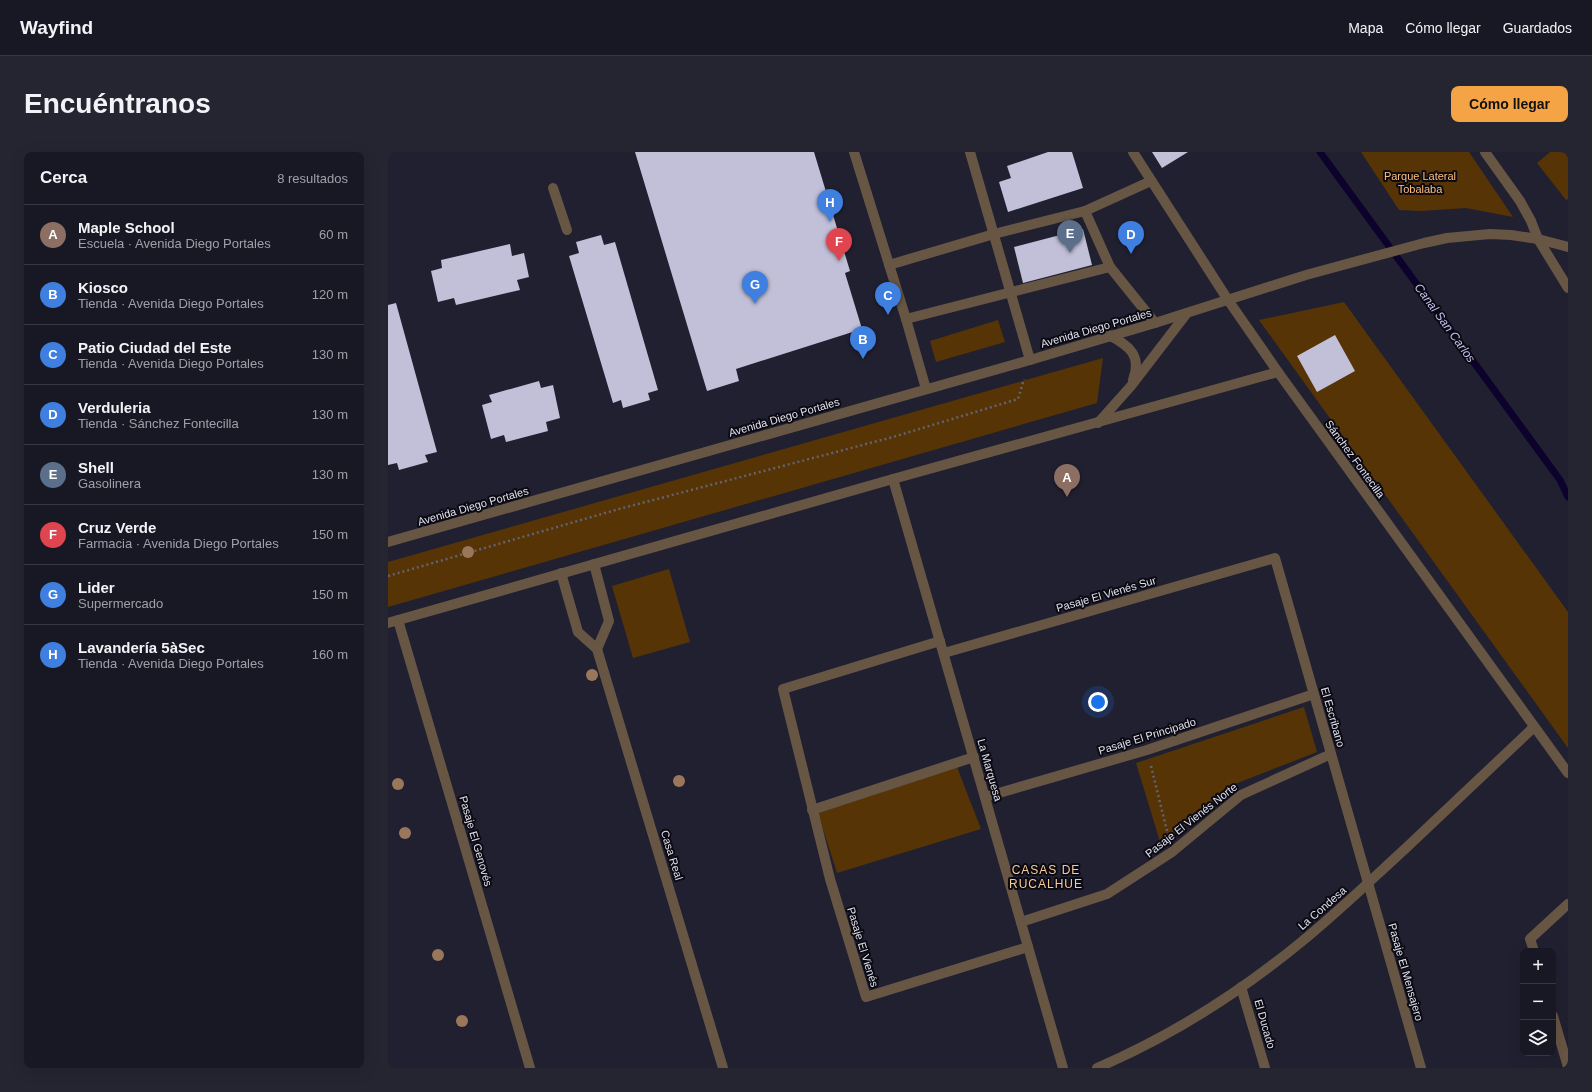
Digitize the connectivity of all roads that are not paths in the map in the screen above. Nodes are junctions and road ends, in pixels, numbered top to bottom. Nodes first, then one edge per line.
1 (854, 152) edge
2 (970, 152) edge
3 (1133, 152) edge
4 (1486, 152) edge
5 (1151, 181) junction
6 (553, 188) dead end
7 (1085, 211) junction
8 (567, 230) dead end
9 (994, 234) junction
10 (1538, 239) junction
11 (1568, 247) edge
12 (889, 265) junction
13 (1110, 267) junction
14 (1568, 288) edge
15 (1010, 292) junction
16 (1228, 300) junction
17 (1187, 313) junction
18 (906, 319) junction
19 (1155, 323) junction
20 (1110, 336) junction
21 (1029, 360) junction
22 (1278, 372) junction
23 (1131, 386) junction
24 (926, 389) junction
25 (1098, 423) junction
26 (893, 479) junction
27 (388, 542) edge
28 (1275, 558) joint
29 (594, 564) junction
30 (561, 573) junction
31 (393, 621) edge
32 (940, 641) junction
33 (597, 649) junction
34 (944, 653) junction
35 (1314, 694) junction
36 (1534, 727) junction
37 (1332, 754) junction
38 (974, 757) junction
39 (1568, 773) edge
40 (985, 797) junction
41 (812, 810) junction
42 (1369, 883) junction
43 (1568, 904) edge
44 (1021, 922) junction
45 (1028, 947) junction
46 (1533, 948) edge
47 (1241, 987) junction
48 (1554, 1020) edge
49 (1111, 1065) edge
50 (1568, 1067) edge
51 (530, 1068) edge
52 (723, 1068) edge
53 (1063, 1068) edge
54 (1097, 1068) edge
55 (1265, 1068) edge
56 (1421, 1068) edge

1 - 12 street
2 - 9 street
3 - 5 street, Sánchez Fontecilla
4 - 10 street
5 - 7 street
5 - 16 street, Sánchez Fontecilla
6 - 8 street
7 - 9 street
7 - 13 street
9 - 12 street
9 - 15 street
10 - 11 street, Avenida Diego Portales
10 - 14 street
10 - 16 street, Avenida Diego Portales
12 - 18 street
13 - 15 street
13 - 19 street
15 - 18 street
15 - 21 street
16 - 17 street, Avenida Diego Portales
16 - 22 street, Sánchez Fontecilla
17 - 19 street, Avenida Diego Portales
17 - 23 street
18 - 24 street
19 - 20 street, Avenida Diego Portales
20 - 21 street, Avenida Diego Portales
20 - 23 street
21 - 24 street, Avenida Diego Portales
22 - 25 street
22 - 36 street, Sánchez Fontecilla
23 - 25 street
24 - 27 street, Avenida Diego Portales
25 - 26 street
26 - 29 street
26 - 32 street, La Marquesa
28 - 34 street, Pasaje El Vienés Sur
28 - 35 street, El Escribano
29 - 30 street
29 - 33 street
30 - 31 street
30 - 33 street
31 - 51 street, Pasaje El Genovés
32 - 34 street, La Marquesa
32 - 41 street, Pasaje El Vienés
33 - 52 street, Casa Real
34 - 38 street, La Marquesa
35 - 37 street, El Escribano
35 - 40 street, Pasaje El Principado
36 - 39 street, Sánchez Fontecilla
36 - 42 street, La Condesa
37 - 42 street, El Escribano
37 - 44 street, Pasaje El Vienés Norte
38 - 40 street, La Marquesa
38 - 41 street
40 - 44 street, La Marquesa
41 - 45 street, Pasaje El Vienés
42 - 47 street, La Condesa
42 - 56 street, Pasaje El Mensajero
43 - 46 street
44 - 45 street, La Marquesa
45 - 53 street, La Marquesa
47 - 49 street, La Condesa
47 - 55 street, El Ducado
48 - 50 street
49 - 54 street, La Condesa

